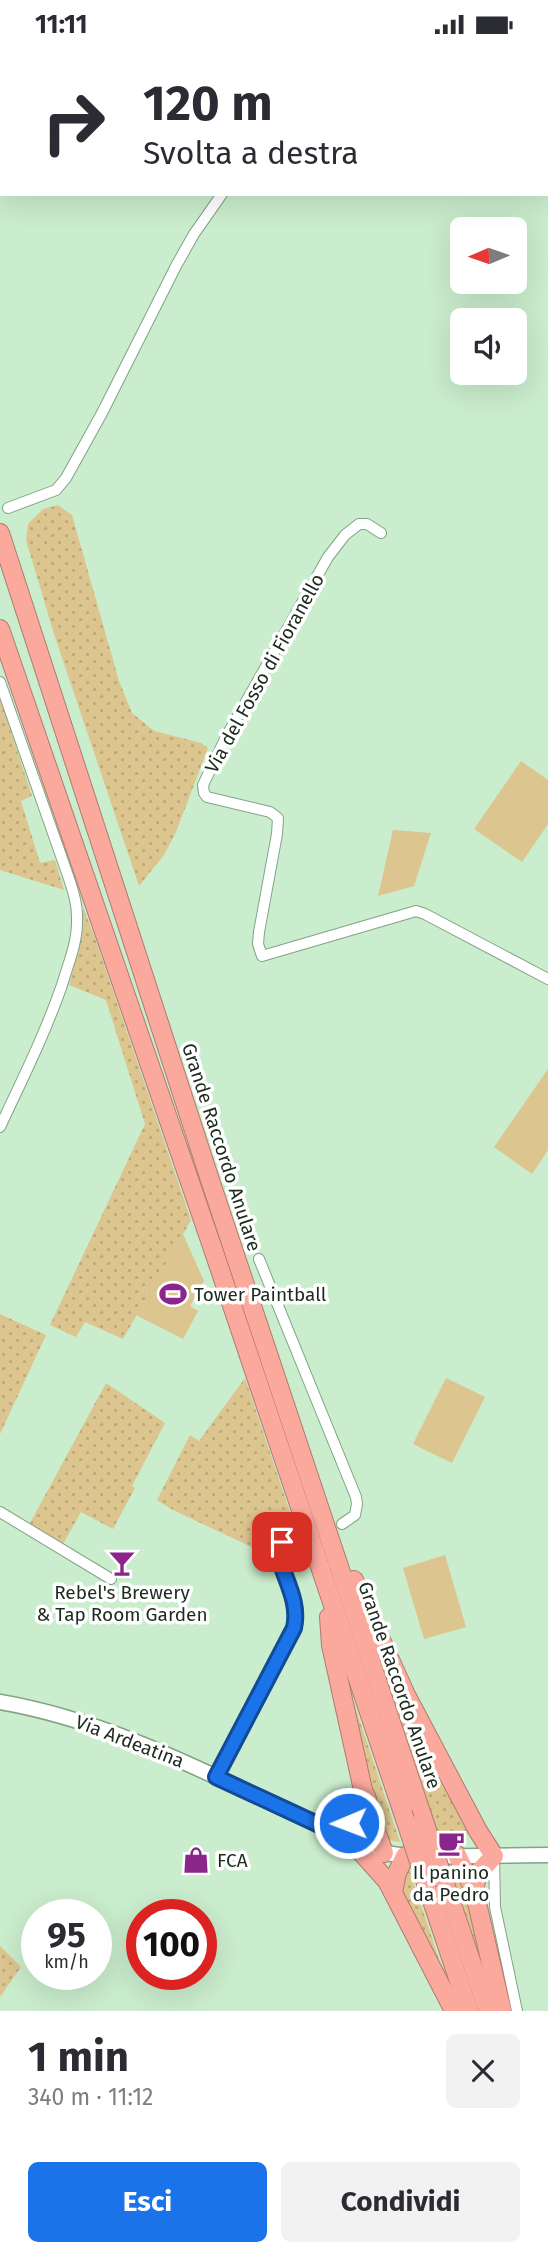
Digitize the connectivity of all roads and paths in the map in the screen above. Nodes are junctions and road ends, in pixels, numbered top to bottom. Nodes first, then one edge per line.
1 (221, 196) edge
2 (8, 508) dead end
3 (0, 533) edge
4 (381, 533) dead end
5 (0, 629) edge
6 (0, 682) edge
7 (548, 979) edge
8 (0, 1128) edge
9 (259, 1259) dead end
10 (304, 1462) junction
11 (0, 1512) edge
12 (342, 1524) dead end
13 (297, 1537) dead end
14 (111, 1579) dead end
15 (329, 1594) junction
16 (0, 1702) edge
17 (216, 1777) junction
18 (364, 1786) junction
19 (328, 1829) junction
20 (384, 1853) junction
21 (457, 1855) junction
22 (548, 1855) edge
23 (405, 1856) junction
24 (494, 1856) junction
25 (474, 1890) junction
26 (393, 1892) junction
27 (454, 2011) edge
28 (469, 2011) edge
29 (488, 2011) edge
30 (502, 2011) edge
31 (517, 2011) edge

1 - 2 street
3 - 10 highway, Grande Raccordo Anulare
4 - 7 street, Via del Fosso di Fioranello
5 - 15 highway, Grande Raccordo Anulare
6 - 8 street
9 - 12 street
10 - 24 highway
10 - 29 highway, Grande Raccordo Anulare, bridge
11 - 14 street
13 - 17 street
15 - 18 highway
15 - 28 highway, Grande Raccordo Anulare, bridge
16 - 17 main road, Via Ardeatina
17 - 19 main road, Via Ardeatina
18 - 19 highway
18 - 20 highway
19 - 20 main road, Via Ardeatina
19 - 26 highway
20 - 23 main road, Via Ardeatina
21 - 23 main road, Via Ardeatina
21 - 24 main road, Via Ardeatina
21 - 25 highway
22 - 24 main road, Via Ardeatina
23 - 26 highway
24 - 25 highway
24 - 31 street
25 - 30 highway
26 - 27 highway

